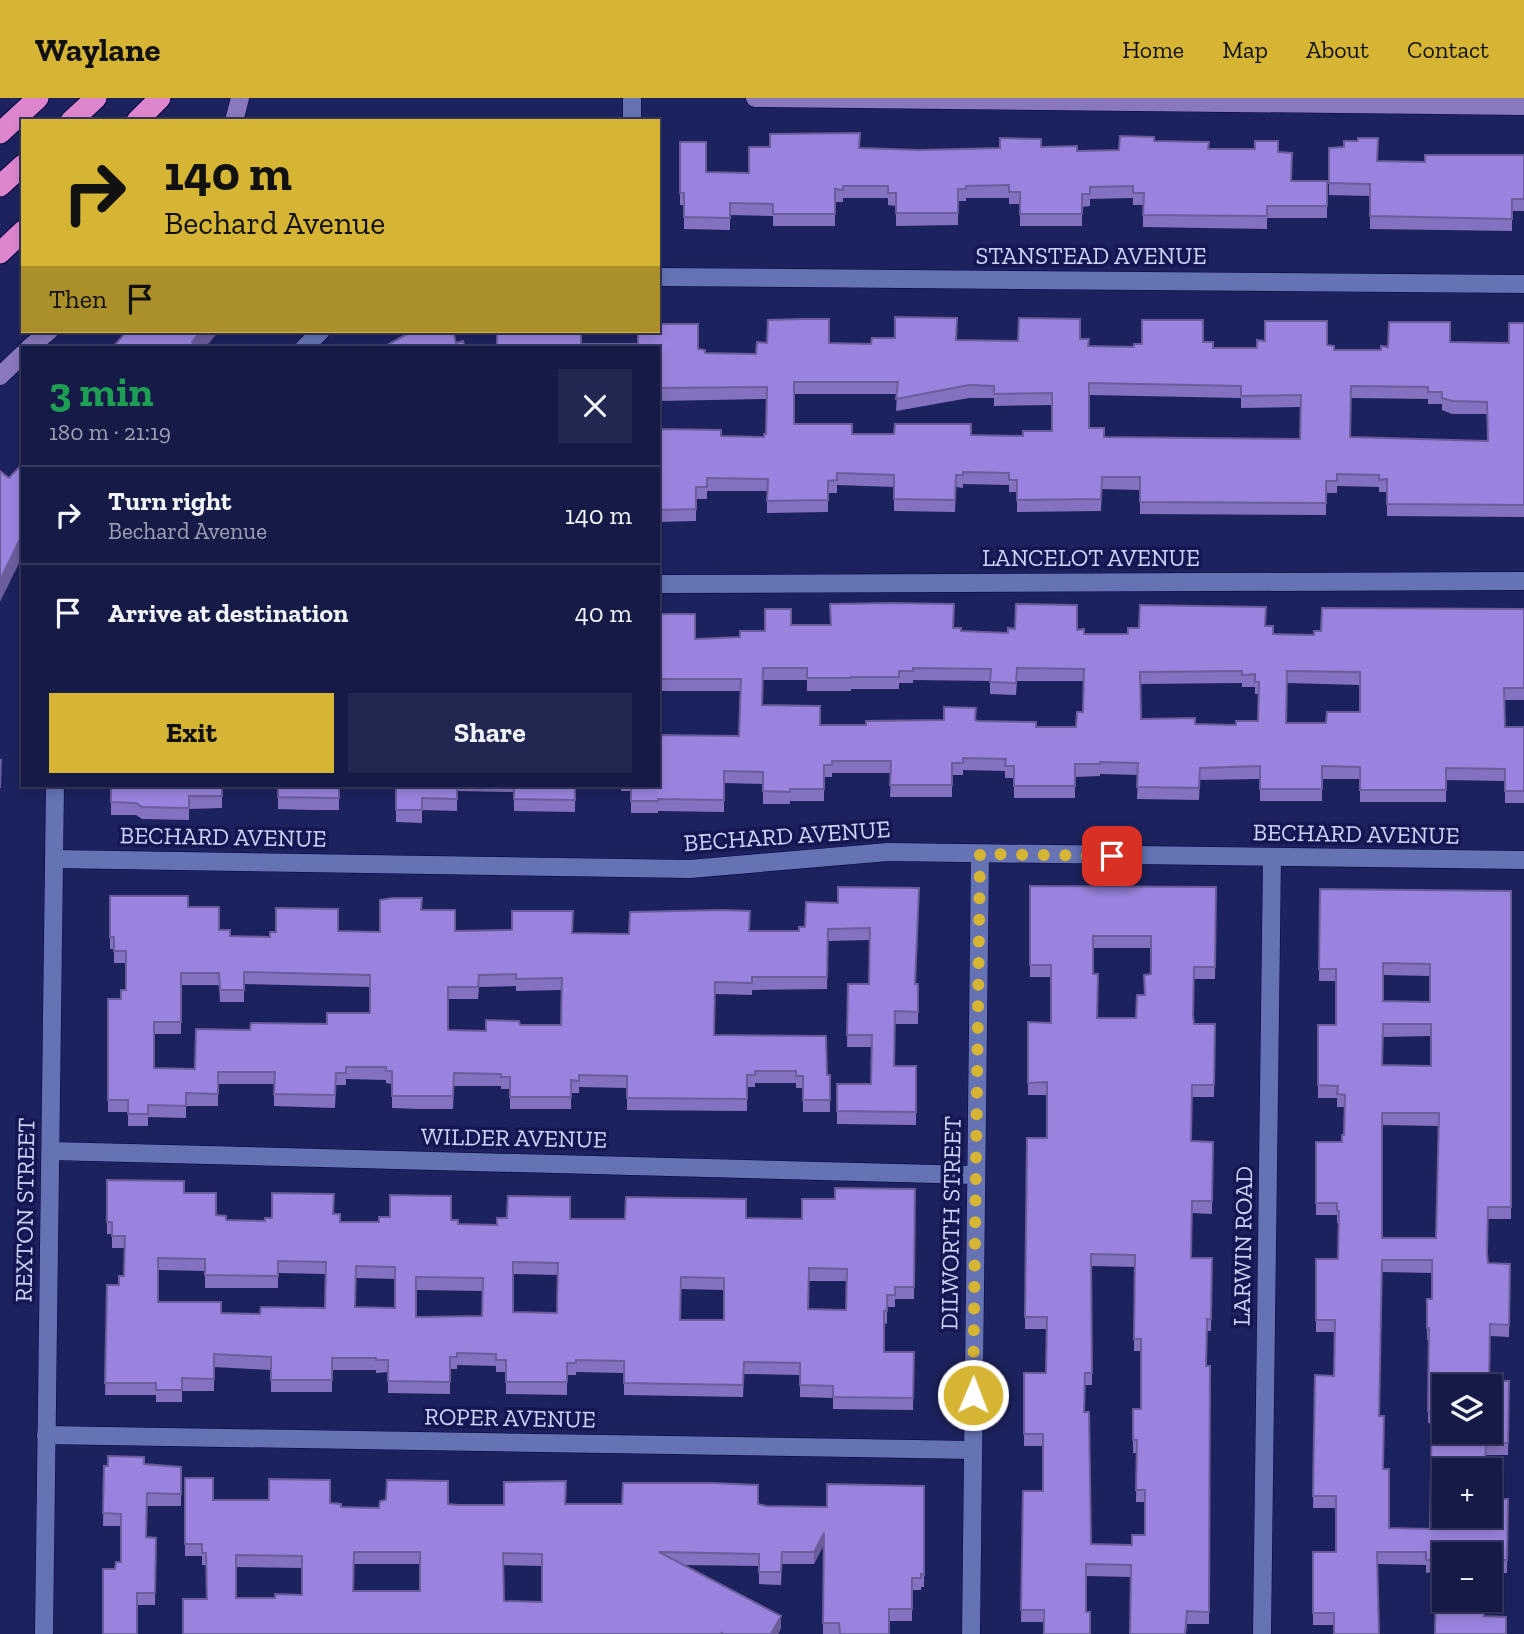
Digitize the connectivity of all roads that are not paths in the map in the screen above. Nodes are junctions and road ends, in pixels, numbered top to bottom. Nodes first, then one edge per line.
1 (38, 98) edge
2 (96, 98) edge
3 (160, 98) edge
4 (240, 98) edge
5 (632, 98) edge
6 (755, 98) edge
7 (1524, 106) edge
8 (73, 119) edge
9 (139, 119) edge
10 (235, 119) edge
11 (632, 119) edge
12 (0, 133) edge
13 (21, 167) edge
14 (0, 186) edge
15 (21, 233) edge
16 (1, 252) edge
17 (660, 277) edge
18 (1524, 284) edge
19 (47, 333) edge
20 (319, 333) edge
21 (31, 346) edge
22 (306, 346) edge
23 (21, 356) edge
24 (0, 376) edge
25 (1524, 581) edge
26 (660, 584) edge
27 (55, 787) edge
28 (980, 854) junction
29 (1272, 858) junction
30 (54, 859) junction
31 (1524, 860) edge
32 (51, 1151) junction
33 (975, 1175) junction
34 (46, 1435) junction
35 (973, 1450) junction
36 (44, 1634) edge
37 (971, 1634) edge
38 (1262, 1634) edge

1 - 12 highway
2 - 8 highway
3 - 9 highway
4 - 10 main road
5 - 11 street
6 - 7 main road
13 - 14 highway
15 - 16 highway
17 - 18 street, STANSTEAD AVENUE
19 - 21 main road
20 - 22 street
23 - 24 main road
25 - 26 street, LANCELOT AVENUE
27 - 30 street, REXTON STREET
28 - 29 street, BECHARD AVENUE
28 - 30 street, BECHARD AVENUE
28 - 33 street, DILWORTH STREET
29 - 31 street, BECHARD AVENUE
29 - 38 street, LARWIN ROAD
30 - 32 street, REXTON STREET
32 - 33 street, WILDER AVENUE
32 - 34 street, REXTON STREET
33 - 35 street, DILWORTH STREET
34 - 35 street, ROPER AVENUE
34 - 36 street, REXTON STREET
35 - 37 street, DILWORTH STREET

